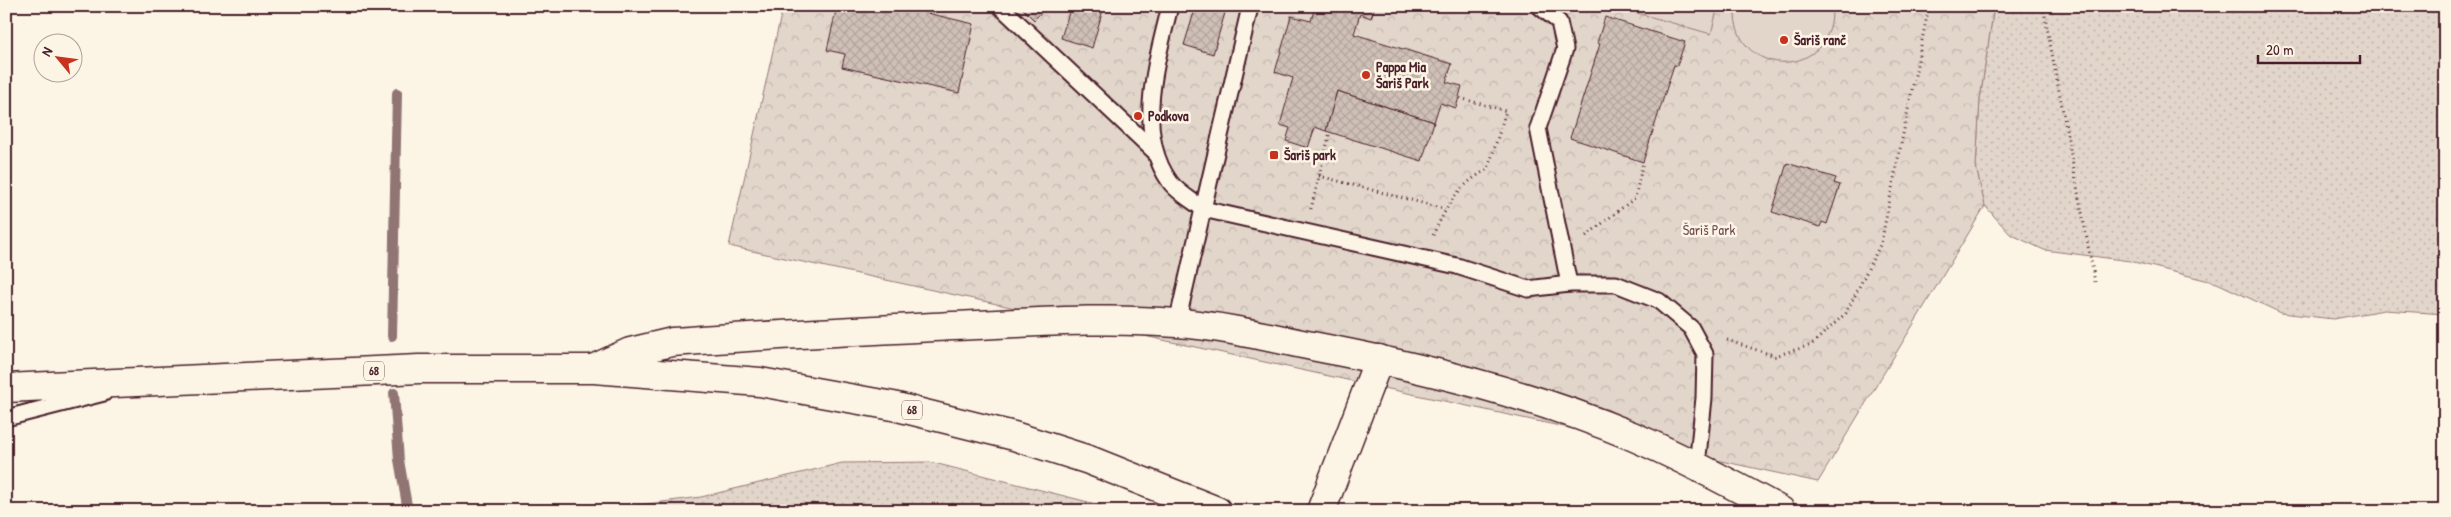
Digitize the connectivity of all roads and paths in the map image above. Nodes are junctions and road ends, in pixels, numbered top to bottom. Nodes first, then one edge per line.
1 (1000, 6) edge
2 (1170, 6) edge
3 (1539, 6) edge
4 (1929, 6) edge
5 (2043, 6) edge
6 (1250, 7) edge
7 (1460, 98) dead end
8 (1330, 132) dead end
9 (1153, 150) junction
10 (1643, 162) dead end
11 (1319, 176) junction
12 (1203, 209) junction
13 (1445, 209) junction
14 (1305, 232) junction
15 (1563, 254) junction
16 (1422, 258) junction
17 (2095, 282) dead end
18 (1569, 284) junction
19 (1177, 323) junction
20 (1691, 328) junction
21 (1379, 359) junction
22 (594, 369) junction
23 (155, 381) junction
24 (6, 388) edge
25 (6, 418) edge
26 (1698, 466) junction
27 (1216, 511) edge
28 (1321, 511) edge
29 (1781, 511) edge

1 - 9 lane
2 - 9 lane
3 - 15 lane
4 - 20 path
5 - 17 path
6 - 12 lane
7 - 13 path
8 - 11 path
9 - 12 lane
10 - 15 path
11 - 13 path
11 - 14 path
12 - 14 lane
12 - 19 lane
13 - 16 path
14 - 16 lane
15 - 18 lane
16 - 18 lane
18 - 20 lane
19 - 21 main road
19 - 22 main road
20 - 26 lane
21 - 26 main road
21 - 28 main road
22 - 23 main road, 68
22 - 27 main road, 68
23 - 24 main road, 68
23 - 25 lane
26 - 29 main road

